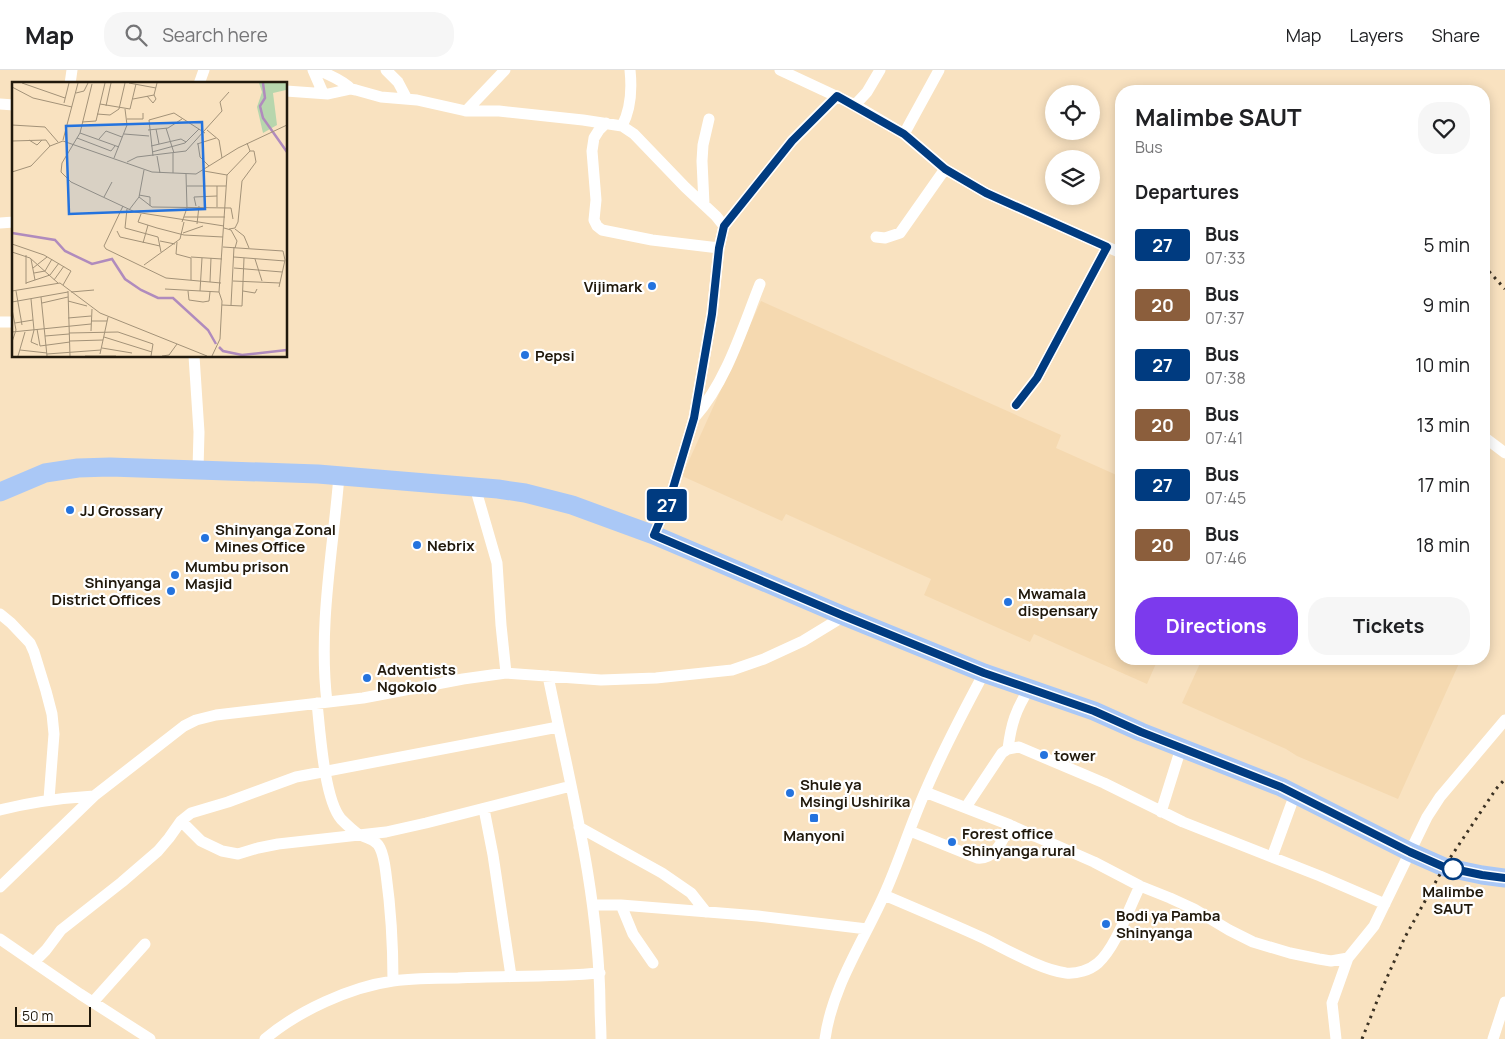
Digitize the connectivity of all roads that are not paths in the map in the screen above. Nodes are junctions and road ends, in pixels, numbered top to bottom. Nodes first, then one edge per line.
1 (204, 70) edge
2 (313, 70) edge
3 (319, 70) edge
4 (386, 70) edge
5 (505, 70) edge
6 (630, 70) edge
7 (780, 70) edge
8 (880, 70) edge
9 (939, 70) edge
10 (200, 82) edge
11 (351, 89) junction
12 (288, 91) edge
13 (323, 93) junction
14 (837, 96) junction
15 (407, 99) junction
16 (855, 105) junction
17 (466, 111) junction
18 (709, 119) dead end
19 (606, 124) junction
20 (622, 126) junction
21 (904, 134) junction
22 (945, 169) junction
23 (704, 204) junction
24 (724, 226) junction
25 (876, 237) dead end
26 (1107, 247) junction
27 (719, 248) junction
28 (1115, 250) edge
29 (760, 284) dead end
30 (194, 358) edge
31 (1016, 405) dead end
32 (694, 418) junction
33 (1490, 442) edge
34 (1505, 453) edge
35 (198, 469) junction
36 (339, 476) junction
37 (475, 487) junction
38 (0, 492) edge
39 (654, 535) junction
40 (0, 614) edge
41 (844, 616) junction
42 (506, 673) junction
43 (984, 673) junction
44 (548, 676) junction
45 (1029, 689) junction
46 (322, 702) junction
47 (1505, 720) edge
48 (558, 727) junction
49 (1008, 748) junction
50 (1182, 748) junction
51 (325, 770) junction
52 (571, 786) junction
53 (925, 792) junction
54 (1295, 794) junction
55 (94, 796) junction
56 (49, 799) junction
57 (966, 807) junction
58 (484, 808) junction
59 (0, 810) edge
60 (1161, 812) junction
61 (181, 820) junction
62 (1010, 825) junction
63 (579, 827) junction
64 (910, 831) junction
65 (360, 834) junction
66 (1410, 852) junction
67 (1272, 857) junction
68 (1505, 878) edge
69 (1140, 886) junction
70 (0, 887) edge
71 (884, 896) junction
72 (1385, 904) junction
73 (593, 905) junction
74 (621, 905) junction
75 (706, 912) junction
76 (867, 929) junction
77 (0, 939) edge
78 (145, 944) dead end
79 (1348, 958) junction
80 (34, 962) junction
81 (653, 963) dead end
82 (600, 973) junction
83 (511, 976) junction
84 (393, 981) junction
85 (93, 1002) junction
86 (1505, 1002) edge
87 (150, 1039) edge
88 (265, 1039) edge
89 (601, 1039) edge
90 (825, 1039) edge
91 (1336, 1039) edge
92 (1493, 1039) edge

1 - 10 street
2 - 13 street
3 - 11 street
4 - 15 street
5 - 17 street
6 - 20 street
7 - 14 street
8 - 16 street
9 - 21 street
11 - 13 street
11 - 15 street
12 - 13 street
14 - 16 street
14 - 24 street
15 - 17 street
16 - 21 street
17 - 19 street
18 - 23 street
19 - 20 street
19 - 27 street
20 - 23 street
21 - 22 street
22 - 25 street
22 - 26 street
23 - 24 street
24 - 27 street
26 - 28 street
26 - 31 street
27 - 32 street
29 - 32 street
30 - 35 street
32 - 39 street
33 - 34 street
35 - 36 highway
35 - 38 highway
36 - 37 highway
36 - 46 street
37 - 39 highway
37 - 42 street
39 - 41 highway
40 - 56 street
41 - 43 highway
41 - 44 street
42 - 44 street
42 - 46 street
43 - 45 highway
43 - 53 street
44 - 48 street
45 - 49 street
45 - 50 highway
46 - 51 street
46 - 55 street
47 - 66 street
48 - 51 street
48 - 52 street
49 - 57 street
49 - 60 street
50 - 54 highway
50 - 60 street
51 - 61 street
51 - 65 street
52 - 58 street
52 - 63 street
53 - 57 street
53 - 64 street
54 - 66 highway
54 - 67 street
55 - 56 street
55 - 70 street
56 - 59 street
57 - 62 street
58 - 65 street
58 - 83 street
60 - 67 street
61 - 65 street
61 - 80 street
62 - 64 street
62 - 69 street
63 - 73 street
63 - 75 street
64 - 71 street
65 - 84 street
66 - 68 highway
66 - 72 street
67 - 72 street
69 - 71 street
69 - 79 street
71 - 76 street
72 - 79 street
73 - 74 street
73 - 82 street
74 - 75 street
74 - 81 street
75 - 76 street
76 - 90 street
77 - 80 street
78 - 85 street
79 - 91 street
80 - 85 street
82 - 83 street
82 - 89 street
83 - 84 street
84 - 88 street
85 - 87 street
86 - 92 street

